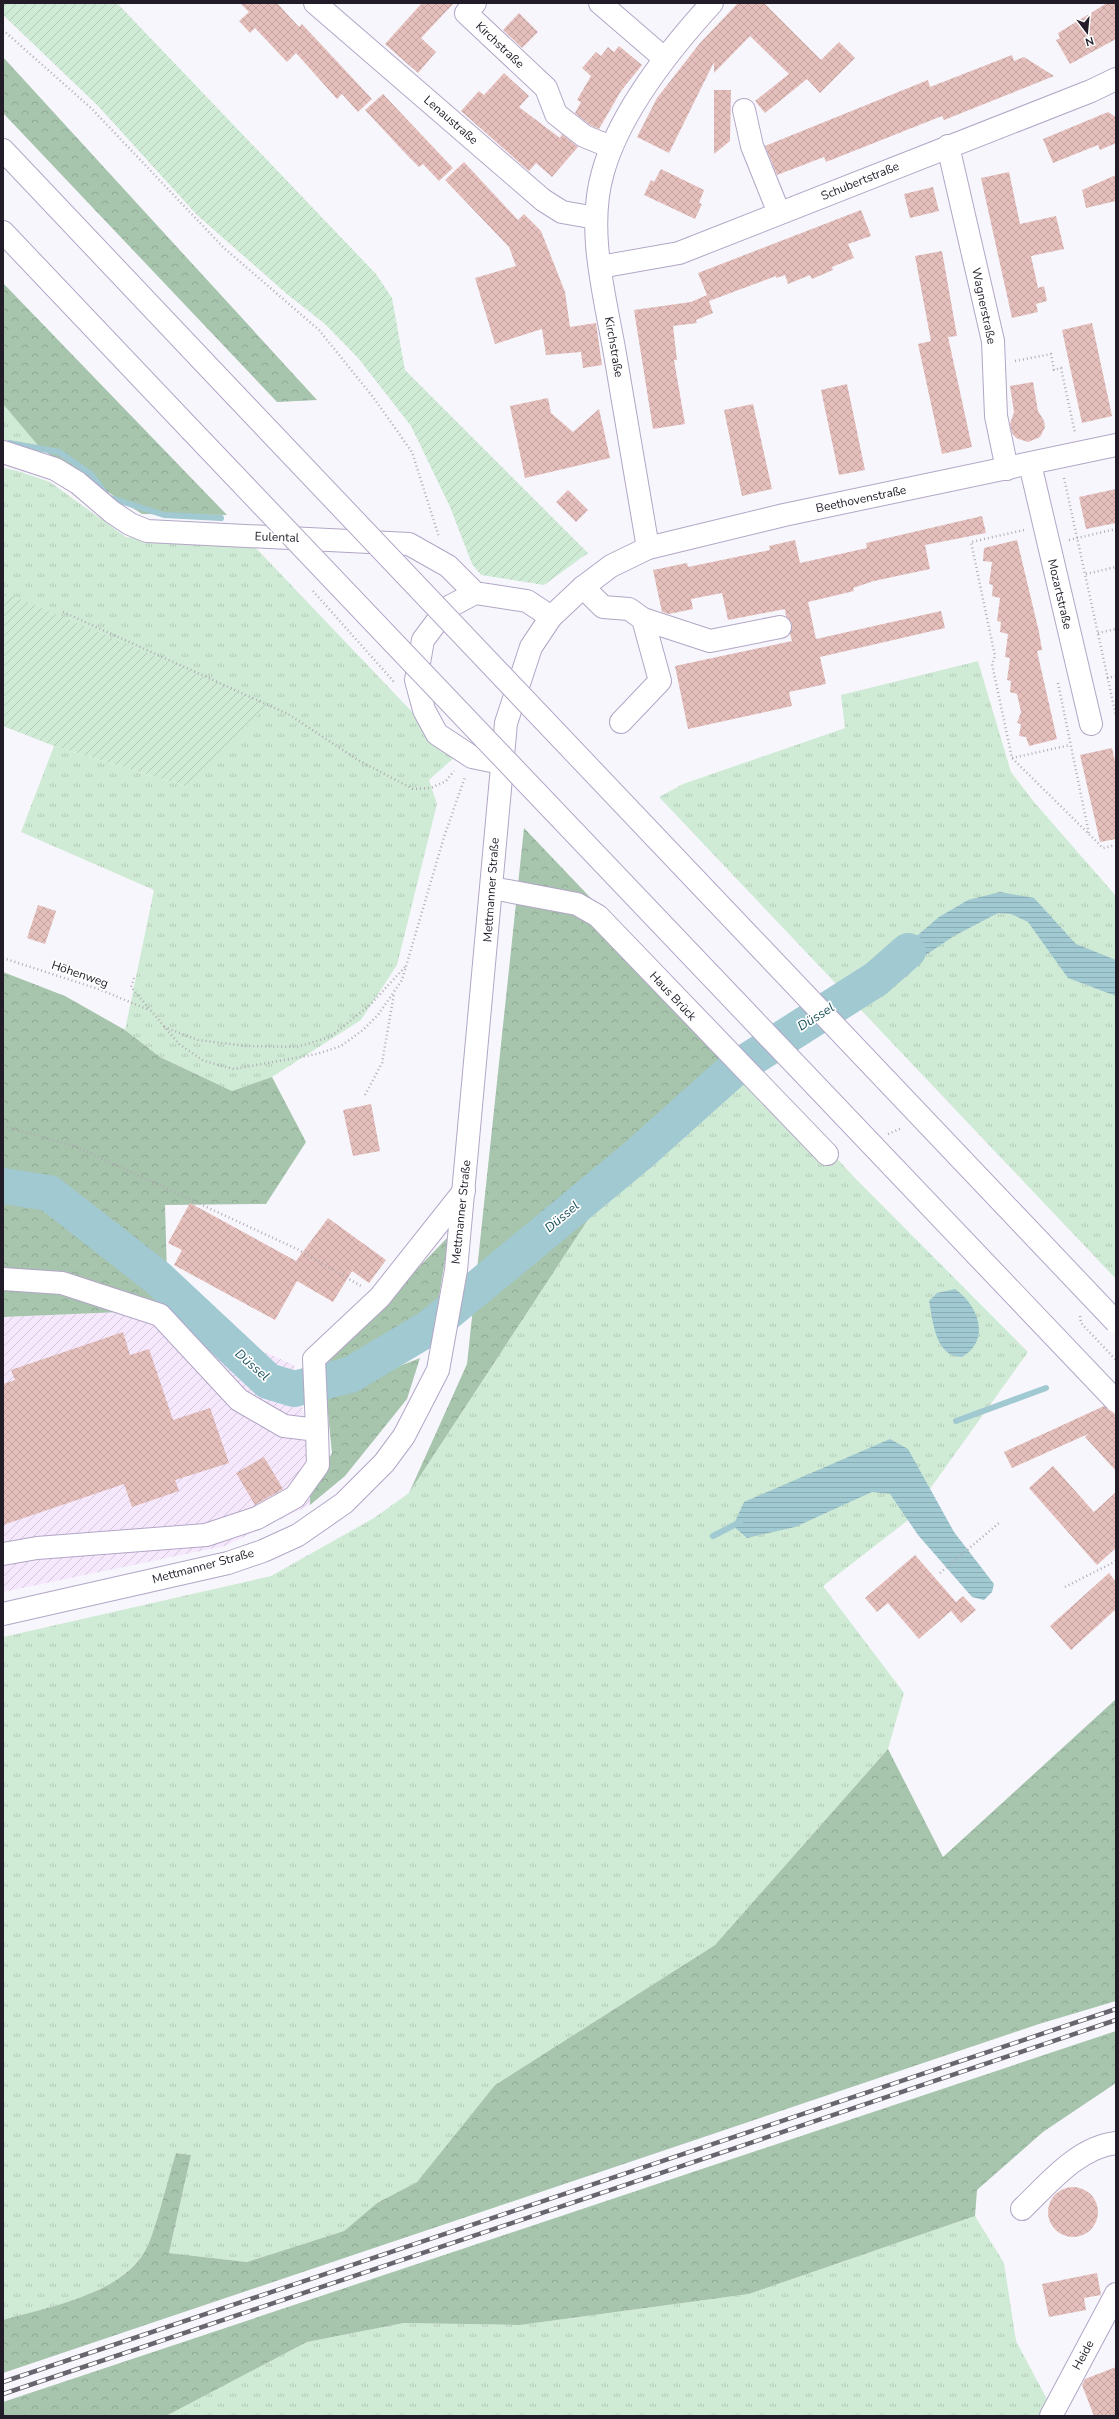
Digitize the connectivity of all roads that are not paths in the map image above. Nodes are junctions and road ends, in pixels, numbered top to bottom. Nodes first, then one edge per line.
1 (315, 3) edge
2 (475, 3) edge
3 (600, 3) edge
4 (712, 3) edge
5 (665, 59) junction
6 (1116, 79) edge
7 (744, 110) dead end
8 (948, 146) junction
9 (611, 147) junction
10 (3, 150) edge
11 (779, 213) junction
12 (596, 218) junction
13 (3, 232) edge
14 (600, 267) junction
15 (1116, 445) edge
16 (3, 452) edge
17 (1030, 464) junction
18 (1007, 469) junction
19 (648, 548) junction
20 (611, 566) joint
21 (583, 587) junction
22 (475, 593) junction
23 (551, 617) junction
24 (643, 619) junction
25 (780, 627) dead end
26 (621, 722) dead end
27 (1090, 724) dead end
28 (501, 763) junction
29 (492, 888) junction
30 (827, 1154) dead end
31 (464, 1191) junction
32 (3, 1279) edge
33 (1116, 1322) edge
34 (1116, 1401) edge
35 (317, 1430) junction
36 (3, 1554) edge
37 (3, 1614) edge
38 (1116, 2143) edge
39 (1022, 2209) dead end
40 (1116, 2294) edge
41 (1051, 2416) edge

1 - 12 main road, Lenaustraße
2 - 9 main road, Kirchstraße
3 - 5 main road
4 - 5 main road, Kirchstraße
5 - 9 main road, Kirchstraße
6 - 8 main road, Schubertstraße
7 - 11 main road
8 - 11 main road, Schubertstraße
8 - 18 main road, Wagnerstraße
9 - 12 main road, Kirchstraße
10 - 33 main road, bridge
11 - 14 main road, Schubertstraße
12 - 14 main road, Kirchstraße
13 - 34 main road, bridge
14 - 19 main road, Kirchstraße
15 - 17 main road, Beethovenstraße
16 - 22 main road, Eulental
17 - 18 main road, Beethovenstraße
17 - 27 main road, Mozartstraße
18 - 19 main road, Beethovenstraße
19 - 20 main road, Beethovenstraße
20 - 21 main road, Mettmanner Straße
21 - 23 main road, Mettmanner Straße
21 - 24 main road
22 - 23 main road
22 - 28 main road
23 - 28 main road, Mettmanner Straße
24 - 25 main road
24 - 26 main road
28 - 29 main road, Mettmanner Straße
29 - 30 main road, Haus Brück
29 - 31 main road, Mettmanner Straße
31 - 35 main road
31 - 37 main road, Mettmanner Straße
32 - 35 main road
35 - 36 main road
38 - 39 main road
40 - 41 main road, Heide

